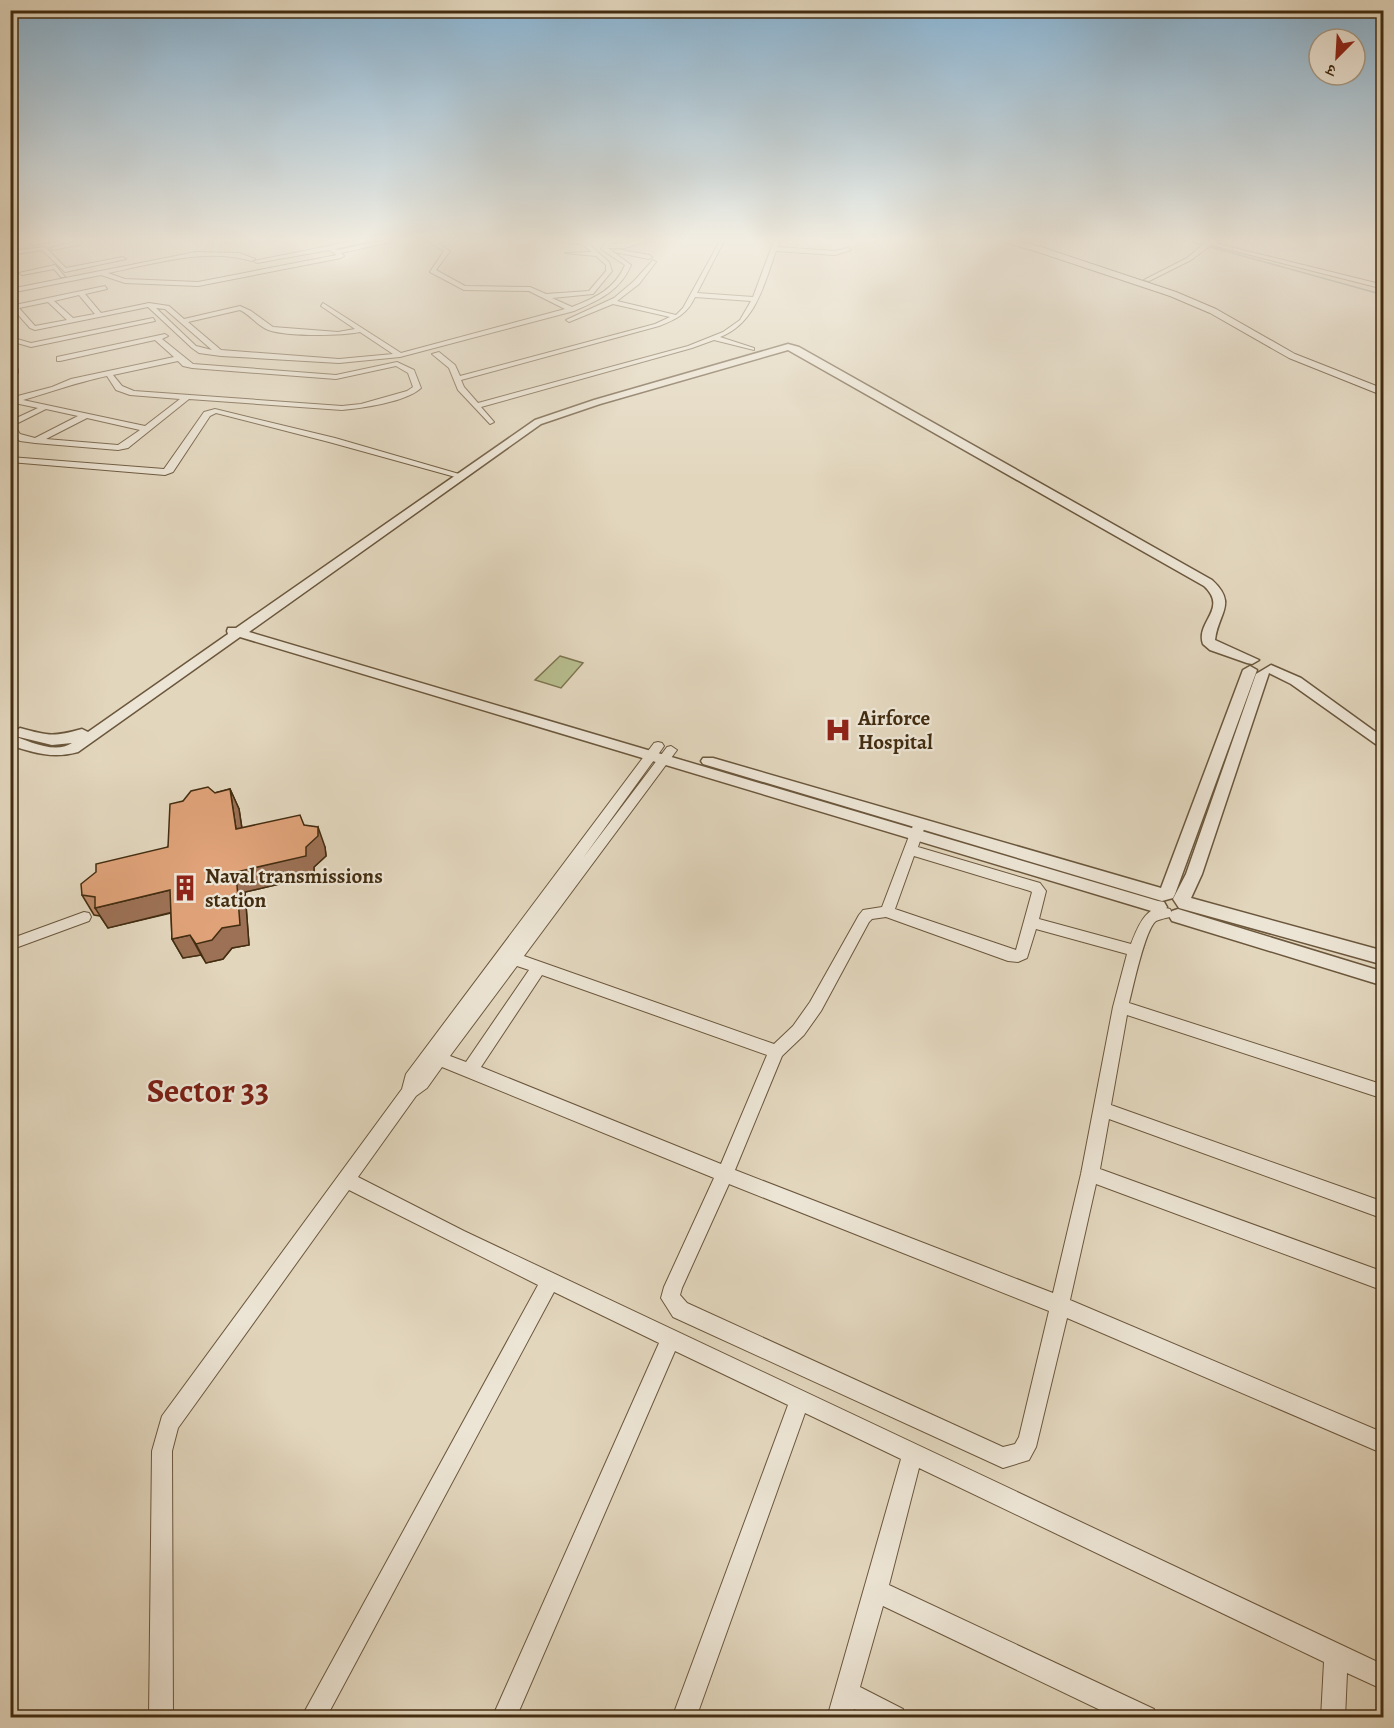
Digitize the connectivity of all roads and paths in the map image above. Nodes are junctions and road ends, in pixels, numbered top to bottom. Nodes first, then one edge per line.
1 (24, 319) edge
2 (70, 319) edge
3 (83, 319) edge
4 (163, 319) edge
5 (180, 319) edge
6 (193, 319) edge
7 (256, 319) edge
8 (344, 319) edge
9 (544, 319) edge
10 (571, 319) edge
11 (673, 319) edge
12 (743, 319) edge
13 (1227, 319) edge
14 (1241, 319) edge
15 (153, 320) joint
16 (72, 321) junction
17 (183, 321) junction
18 (559, 322) dead end
19 (1249, 323) junction
20 (1238, 325) junction
21 (362, 330) junction
22 (170, 335) junction
23 (156, 338) junction
24 (715, 338) junction
25 (10, 339) edge
26 (494, 339) dead end
27 (752, 349) dead end
28 (432, 351) junction
29 (219, 355) junction
30 (60, 359) dead end
31 (181, 359) junction
32 (398, 359) junction
33 (407, 361) dead end
34 (108, 373) junction
35 (457, 379) junction
36 (1383, 386) edge
37 (1383, 393) edge
38 (187, 397) junction
39 (12, 400) edge
40 (47, 406) junction
41 (476, 406) junction
42 (87, 415) junction
43 (490, 422) dead end
44 (10, 425) edge
45 (147, 429) junction
46 (35, 441) junction
47 (10, 459) edge
48 (462, 476) junction
49 (236, 628) junction
50 (1259, 668) junction
51 (10, 730) edge
52 (10, 740) edge
53 (1383, 745) edge
54 (661, 753) junction
55 (915, 836) junction
56 (1171, 904) junction
57 (887, 912) junction
58 (84, 916) dead end
59 (1031, 922) junction
60 (10, 945) edge
61 (1135, 951) junction
62 (1383, 958) edge
63 (514, 959) junction
64 (538, 968) junction
65 (1383, 979) edge
66 (1121, 1007) junction
67 (776, 1052) junction
68 (434, 1058) junction
69 (470, 1070) junction
70 (1383, 1092) edge
71 (1101, 1109) junction
72 (724, 1174) junction
73 (1090, 1174) junction
74 (345, 1179) junction
75 (1383, 1211) edge
76 (550, 1281) junction
77 (1383, 1281) edge
78 (1061, 1306) junction
79 (671, 1338) junction
80 (800, 1400) junction
81 (1383, 1444) edge
82 (913, 1452) junction
83 (876, 1591) junction
84 (1336, 1656) junction
85 (1383, 1678) edge
86 (846, 1692) junction
87 (161, 1718) edge
88 (313, 1718) edge
89 (504, 1718) edge
90 (684, 1718) edge
91 (838, 1718) edge
92 (894, 1718) edge
93 (1145, 1718) edge
94 (1333, 1718) edge

1 - 16 street
2 - 16 street
3 - 16 street
4 - 29 street
5 - 17 street
6 - 17 street
7 - 21 street
8 - 21 street
9 - 28 street
10 - 18 street
11 - 35 street
12 - 24 street
13 - 20 main road
14 - 19 main road
15 - 22 street
15 - 25 street
17 - 29 street
19 - 20 main road
19 - 36 main road
20 - 37 main road
21 - 32 street
22 - 23 street
22 - 29 street
23 - 30 street
23 - 31 street
24 - 27 street
24 - 41 street
26 - 28 street
28 - 32 street
28 - 33 street
28 - 35 street
29 - 31 street
29 - 32 street
31 - 32 street
31 - 34 street
32 - 38 street
34 - 38 street
34 - 39 street
35 - 41 street
38 - 45 street
39 - 40 street
40 - 42 street
40 - 44 street
41 - 43 street
42 - 45 street
42 - 46 street
44 - 46 street
45 - 46 street
47 - 48 street
48 - 49 street
48 - 50 street
49 - 51 street
49 - 52 street
49 - 54 street
50 - 53 street
50 - 56 street
54 - 55 street
54 - 63 street
54 - 68 street
55 - 56 street
55 - 57 street
55 - 59 street
56 - 61 street
56 - 62 street
56 - 65 street
57 - 59 street
57 - 67 street
58 - 60 street
59 - 61 street
61 - 66 street
63 - 64 street
63 - 68 street
64 - 67 street
64 - 69 street
66 - 70 street
66 - 71 street
67 - 72 street
68 - 69 street
68 - 74 street
69 - 72 street
71 - 73 street
71 - 75 street
72 - 78 street
72 - 78 street
73 - 77 street
73 - 78 street
74 - 76 street
74 - 87 street
76 - 79 street
76 - 88 street
78 - 81 street
79 - 80 street
79 - 89 street
80 - 82 street
80 - 90 street
82 - 83 street
82 - 84 street
83 - 86 street
83 - 93 street
84 - 85 street
84 - 94 street
86 - 91 street
86 - 92 street

